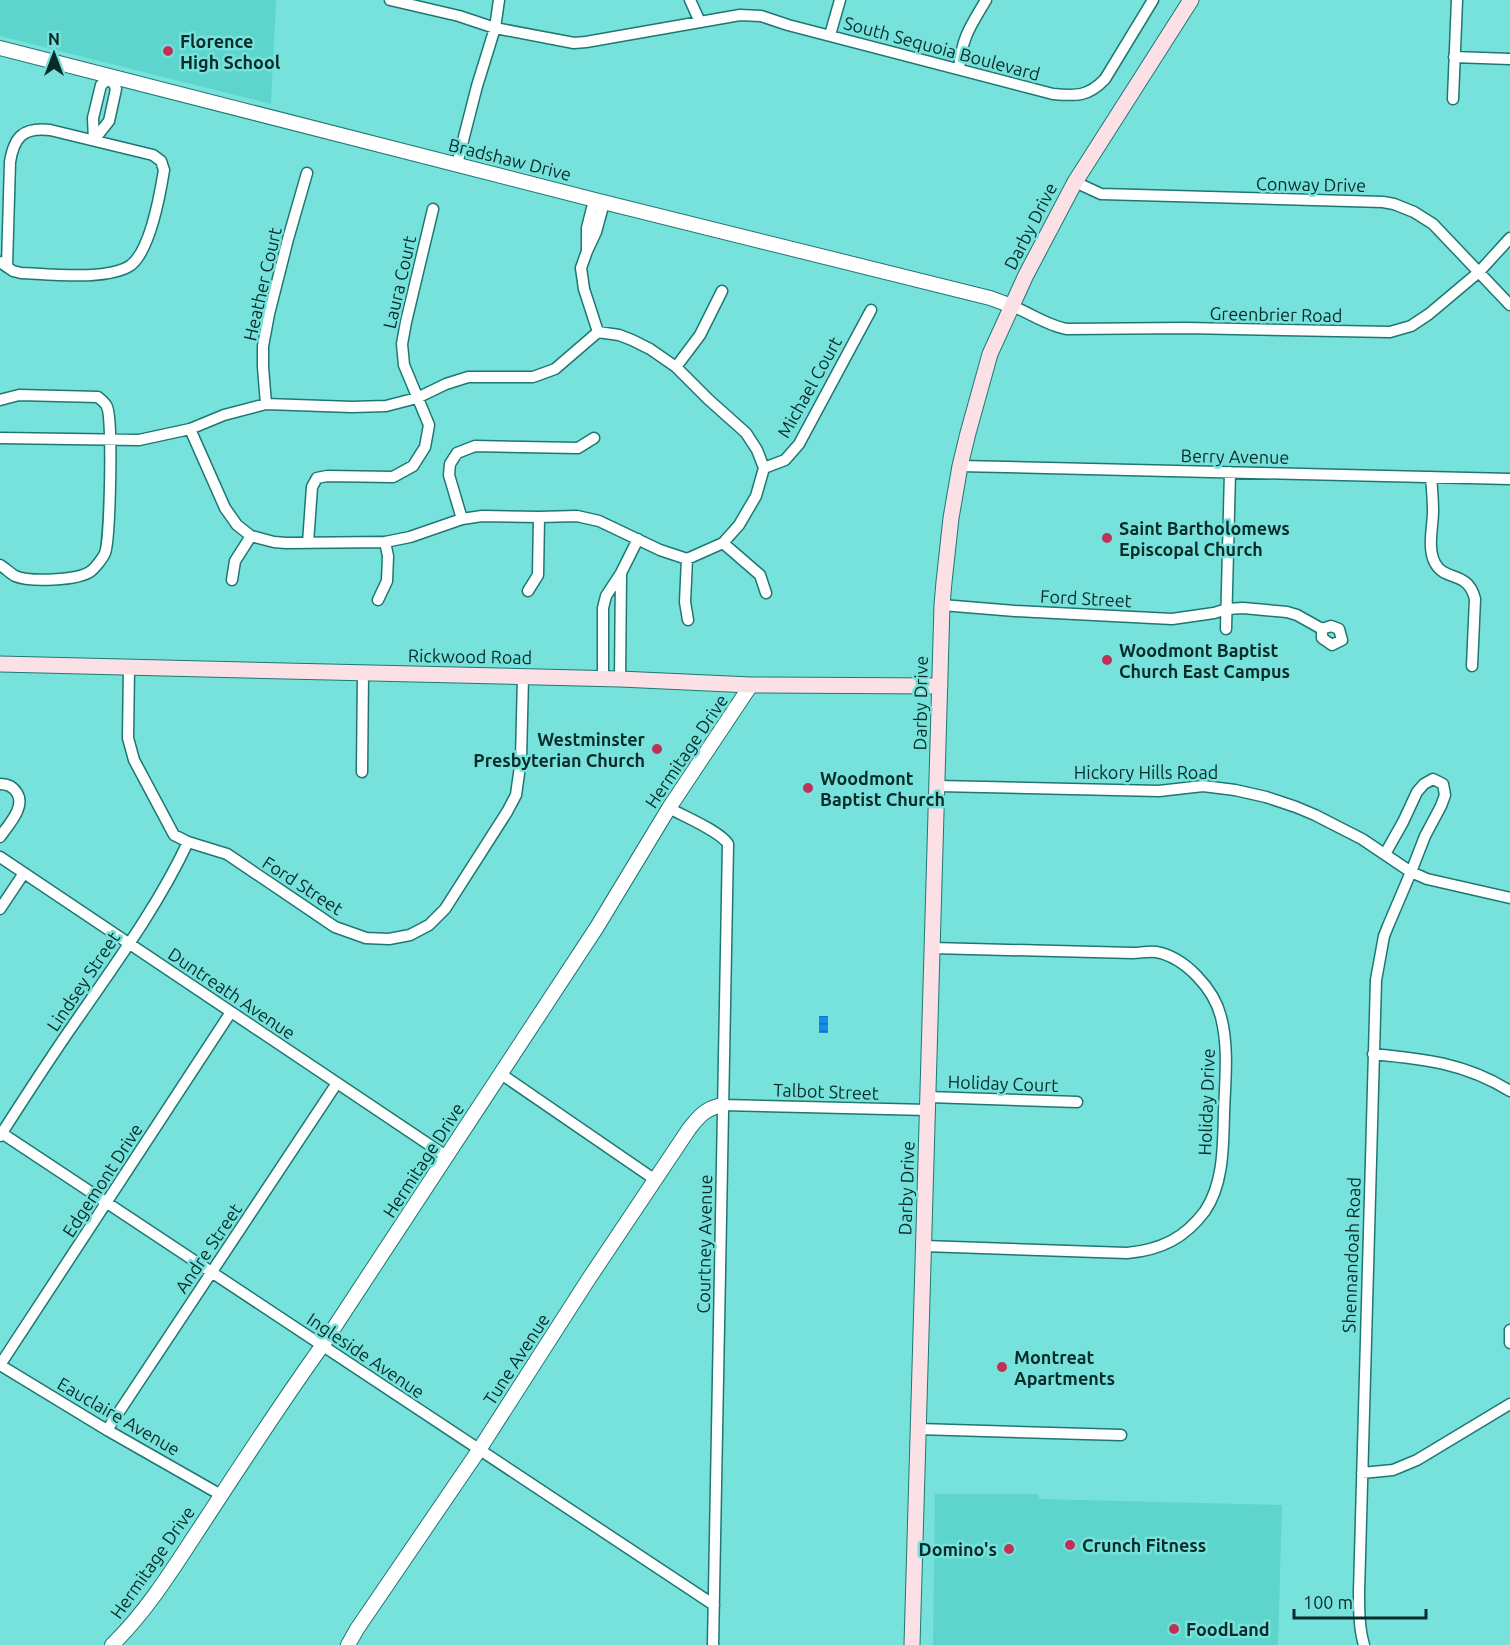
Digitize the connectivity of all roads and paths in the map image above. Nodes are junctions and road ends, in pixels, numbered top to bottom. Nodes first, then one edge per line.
1 (390, 0) edge
2 (499, 0) edge
3 (690, 0) edge
4 (840, 0) edge
5 (986, 0) edge
6 (1153, 0) edge
7 (1191, 0) edge
8 (1457, 0) edge
9 (700, 22) junction
10 (495, 28) junction
11 (830, 35) junction
12 (0, 48) edge
13 (1454, 57) junction
14 (1510, 59) edge
15 (959, 69) junction
16 (111, 77) junction
17 (1453, 99) dead end
18 (94, 141) junction
19 (457, 164) junction
20 (307, 173) dead end
21 (1075, 182) junction
22 (599, 201) junction
23 (433, 209) dead end
24 (1510, 238) edge
25 (2, 265) edge
26 (1479, 272) junction
27 (722, 291) dead end
28 (1510, 305) edge
29 (1012, 306) junction
30 (871, 310) dead end
31 (598, 332) junction
32 (676, 367) junction
33 (417, 398) junction
34 (0, 400) edge
35 (266, 404) junction
36 (190, 429) junction
37 (0, 438) edge
38 (594, 438) dead end
39 (111, 439) junction
40 (960, 466) junction
41 (764, 468) junction
42 (1230, 472) junction
43 (1431, 477) junction
44 (1510, 479) edge
45 (539, 517) junction
46 (462, 519) junction
47 (251, 536) junction
48 (638, 539) junction
49 (385, 542) junction
50 (308, 543) junction
51 (723, 543) junction
52 (687, 559) junction
53 (0, 565) edge
54 (621, 573) junction
55 (232, 580) dead end
56 (528, 591) dead end
57 (766, 593) dead end
58 (378, 600) dead end
59 (942, 605) junction
60 (1227, 609) junction
61 (688, 620) dead end
62 (1226, 629) dead end
63 (1322, 629) dead end
64 (0, 664) edge
65 (1472, 666) dead end
66 (129, 667) junction
67 (363, 674) junction
68 (523, 677) junction
69 (603, 679) junction
70 (620, 679) junction
71 (751, 685) junction
72 (940, 686) junction
73 (362, 772) dead end
74 (0, 784) edge
75 (938, 786) junction
76 (669, 808) junction
77 (0, 837) edge
78 (188, 842) junction
79 (1385, 854) junction
80 (0, 857) edge
81 (1411, 872) junction
82 (24, 873) junction
83 (1510, 898) edge
84 (0, 909) edge
85 (129, 944) junction
86 (932, 948) junction
87 (231, 1012) junction
88 (1373, 1054) junction
89 (501, 1074) junction
90 (337, 1083) junction
91 (1510, 1091) edge
92 (1077, 1102) dead end
93 (928, 1103) junction
94 (723, 1105) junction
95 (1, 1134) edge
96 (446, 1156) junction
97 (654, 1179) junction
98 (106, 1203) junction
99 (924, 1246) junction
100 (212, 1272) junction
101 (1510, 1330) edge
102 (1510, 1343) edge
103 (322, 1346) junction
104 (0, 1365) edge
105 (1510, 1404) edge
106 (918, 1429) junction
107 (107, 1430) junction
108 (1121, 1434) dead end
109 (479, 1449) junction
110 (1362, 1473) junction
111 (221, 1495) junction
112 (714, 1605) junction
113 (112, 1645) edge
114 (348, 1645) edge
115 (713, 1645) edge
116 (912, 1645) edge
117 (1364, 1645) edge

1 - 10 street, South Sequoia Boulevard
2 - 10 street
3 - 9 street
4 - 11 street
5 - 15 street
6 - 15 street, South Sequoia Boulevard
7 - 21 main road, Darby Drive
8 - 13 street
9 - 10 street, South Sequoia Boulevard
9 - 11 street, South Sequoia Boulevard
10 - 19 street
11 - 15 street, South Sequoia Boulevard
12 - 16 street, Bradshaw Drive
13 - 14 street
13 - 17 street
16 - 18 street
16 - 18 street
16 - 19 street, Bradshaw Drive
18 - 25 street
18 - 25 street
19 - 22 street, Bradshaw Drive
20 - 35 street, Heather Court
21 - 26 street, Conway Drive
21 - 29 main road, Darby Drive
22 - 29 street, Bradshaw Drive
22 - 31 street
23 - 33 street, Laura Court
24 - 26 street, Greenbrier Road
26 - 28 street, Conway Drive
26 - 29 street, Greenbrier Road
27 - 32 street
29 - 40 main road, Darby Drive
30 - 41 street, Michael Court
31 - 32 street
31 - 33 street
32 - 41 street
33 - 35 street
33 - 50 street, Laura Court
34 - 39 street
35 - 36 street
36 - 39 street
36 - 47 street
37 - 39 street
38 - 46 street
39 - 53 street
40 - 42 street, Berry Avenue
40 - 59 main road, Darby Drive
41 - 51 street
42 - 43 street, Berry Avenue
42 - 60 street
43 - 44 street, Berry Avenue
43 - 65 street
45 - 46 street
45 - 48 street
45 - 56 street
46 - 49 street
47 - 50 street
47 - 55 street
48 - 52 street
48 - 54 street
49 - 50 street
49 - 58 street
51 - 52 street
51 - 57 street
52 - 61 street
54 - 69 street
54 - 70 street
59 - 60 street, Ford Street
59 - 72 main road, Darby Drive
60 - 62 street
60 - 63 street, Ford Street
64 - 66 main road, Rickwood Road
66 - 67 main road, Rickwood Road
66 - 78 street, Ford Street
67 - 68 main road, Rickwood Road
67 - 73 street
68 - 69 main road, Rickwood Road
68 - 78 street, Ford Street
69 - 70 main road, Rickwood Road
70 - 71 main road, Rickwood Road
71 - 72 main road, Rickwood Road
71 - 76 street, Hermitage Drive
72 - 75 main road, Darby Drive
74 - 77 street
75 - 79 street, Hickory Hills Road
75 - 86 main road, Darby Drive
76 - 89 street, Hermitage Drive
76 - 94 street, Courtney Avenue
78 - 85 street, Lindsey Street
79 - 81 street, Hickory Hills Road
79 - 81 street, Shennandoah Road
80 - 82 street, Duntreath Avenue
81 - 83 street, Hickory Hills Road
81 - 88 street, Shennandoah Road
82 - 84 street
82 - 85 street, Duntreath Avenue
85 - 87 street, Duntreath Avenue
85 - 95 street, Lindsey Street
86 - 93 main road, Darby Drive
86 - 99 street, Holiday Drive
87 - 90 street, Duntreath Avenue
87 - 98 street, Edgemont Drive
88 - 91 street
88 - 110 street, Shennandoah Road
89 - 96 street, Hermitage Drive
89 - 97 street
90 - 96 street, Duntreath Avenue
90 - 100 street, Andre Street
92 - 93 street, Holiday Court
93 - 94 street, Talbot Street
93 - 99 main road, Darby Drive
94 - 97 street, Tune Avenue
94 - 112 street, Courtney Avenue
95 - 98 street, Ingleside Avenue
96 - 103 street, Hermitage Drive
97 - 109 street, Tune Avenue
98 - 100 street, Ingleside Avenue
98 - 104 street, Edgemont Drive
99 - 106 main road, Darby Drive
100 - 103 street, Ingleside Avenue
100 - 107 street, Andre Street
101 - 102 street
103 - 109 street, Ingleside Avenue
103 - 111 street, Hermitage Drive
104 - 107 street, Eauclaire Avenue
105 - 110 street
106 - 108 street
106 - 116 main road, Darby Drive
107 - 111 street, Eauclaire Avenue
109 - 112 street, Ingleside Avenue
109 - 114 street, Tune Avenue
110 - 117 street, Shennandoah Road
111 - 113 street, Hermitage Drive
112 - 115 street, Courtney Avenue

